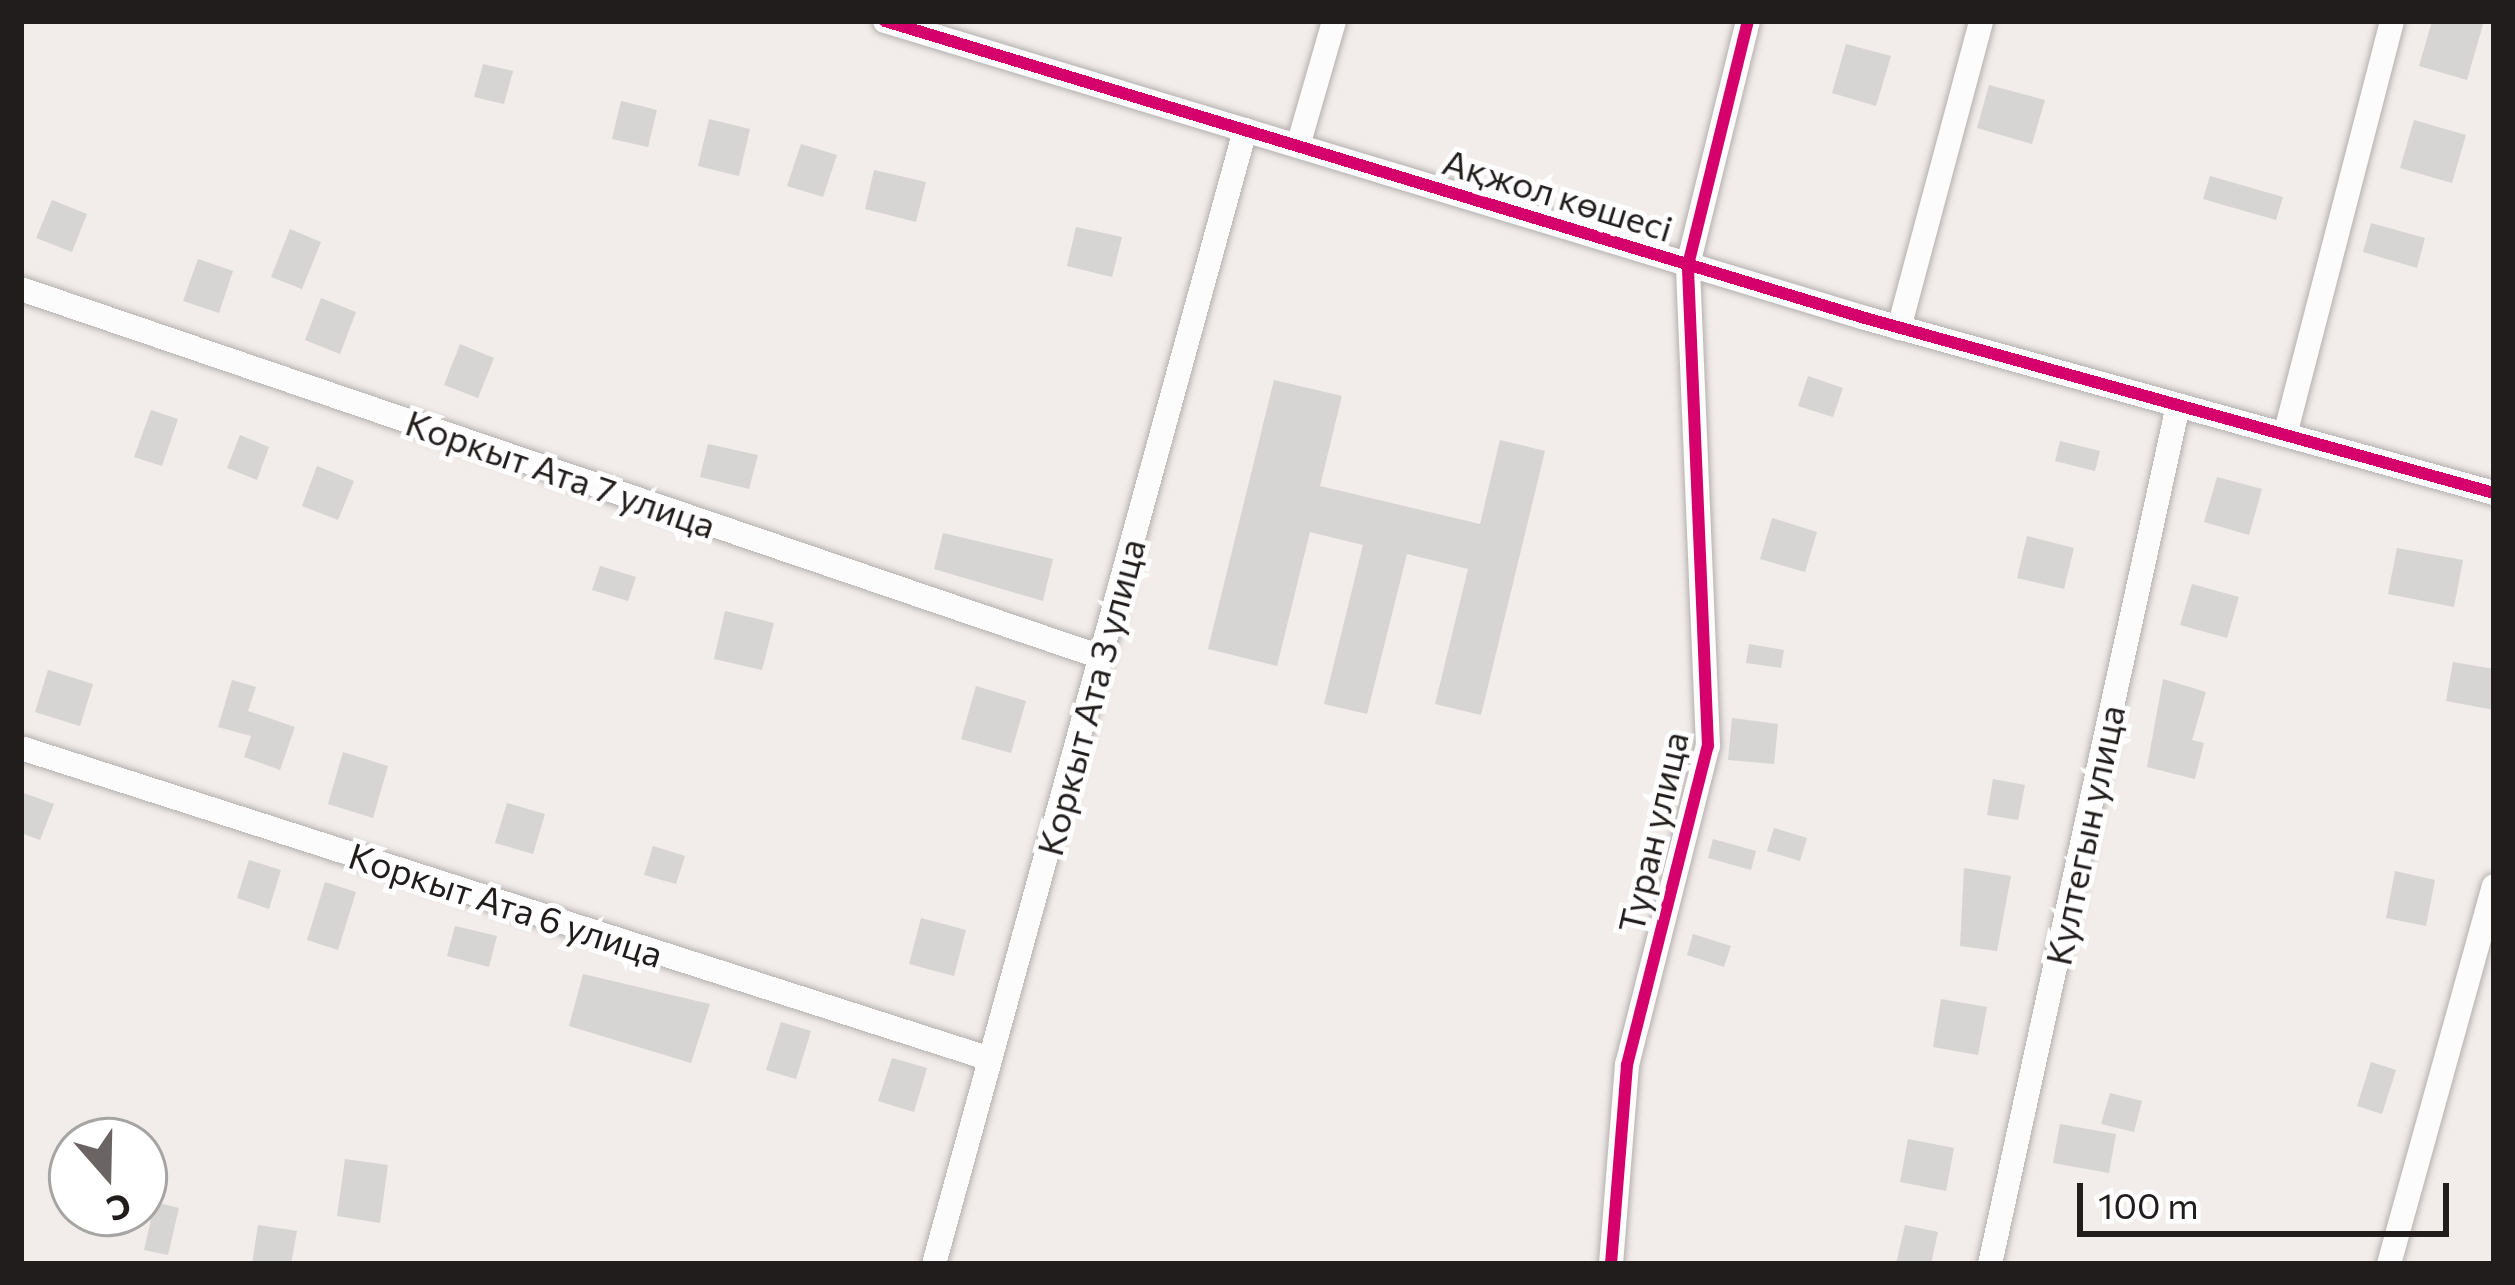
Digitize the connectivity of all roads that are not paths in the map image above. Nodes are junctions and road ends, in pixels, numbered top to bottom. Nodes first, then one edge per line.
1 (1334, 21) edge
2 (1748, 21) edge
3 (1981, 21) edge
4 (2392, 21) edge
5 (898, 23) edge
6 (1245, 130) junction
7 (1298, 146) junction
8 (1688, 265) junction
9 (21, 289) edge
10 (1900, 328) junction
11 (2178, 405) junction
12 (2285, 435) junction
13 (2494, 494) edge
14 (1101, 657) junction
15 (21, 748) edge
16 (2494, 886) edge
17 (990, 1059) junction
18 (934, 1264) edge
19 (1611, 1264) edge
20 (1990, 1264) edge
21 (2389, 1264) edge

1 - 7 street
2 - 8 street, Туран улица
3 - 10 street
4 - 12 street
5 - 6 street, Ақжол көшесі
6 - 7 street, Ақжол көшесі
6 - 14 street, Коркыт Ата 3 улица
7 - 8 street, Ақжол көшесі
8 - 10 street, Ақжол көшесі
8 - 19 street, Туран улица
9 - 14 street, Коркыт Ата 7 улица
10 - 11 street, Ақжол көшесі
11 - 12 street, Ақжол көшесі
11 - 20 street, Култегын улица
12 - 13 street, Ақжол көшесі
14 - 17 street, Коркыт Ата 3 улица
15 - 17 street, Коркыт Ата 6 улица
16 - 21 street
17 - 18 street, Коркыт Ата 3 улица

